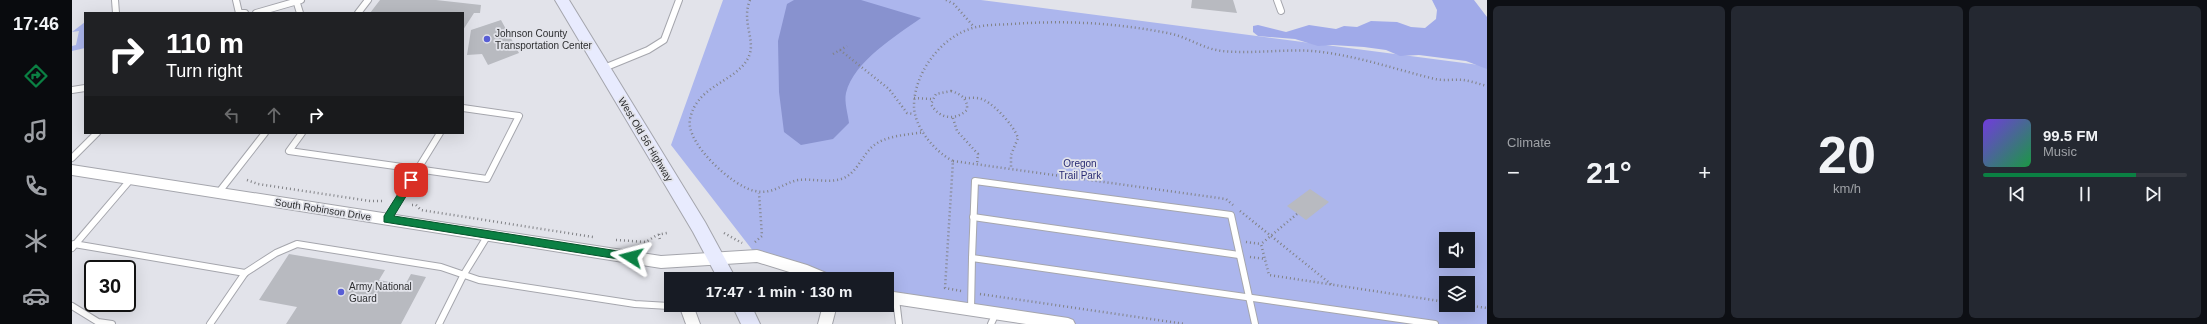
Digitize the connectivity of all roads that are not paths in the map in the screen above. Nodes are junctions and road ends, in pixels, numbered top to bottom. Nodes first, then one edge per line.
1 (116, 0) edge
2 (236, 0) edge
3 (298, 0) edge
4 (368, 0) edge
5 (562, 0) edge
6 (680, 0) edge
7 (1277, 0) edge
8 (1281, 11) dead end
9 (116, 12) edge
10 (239, 12) edge
11 (259, 12) edge
12 (300, 12) edge
13 (359, 12) edge
14 (604, 68) junction
15 (84, 88) edge
16 (72, 90) edge
17 (464, 108) edge
18 (96, 134) edge
19 (264, 134) edge
20 (301, 134) edge
21 (439, 134) edge
22 (72, 158) edge
23 (72, 170) edge
24 (418, 170) junction
25 (131, 179) junction
26 (219, 192) junction
27 (974, 217) junction
28 (387, 219) junction
29 (488, 235) junction
30 (73, 246) edge
31 (1239, 255) junction
32 (716, 257) junction
33 (972, 258) junction
34 (724, 272) edge
35 (811, 272) edge
36 (245, 273) junction
37 (464, 274) junction
38 (1249, 297) junction
39 (894, 298) edge
40 (72, 306) edge
41 (664, 307) edge
42 (894, 308) edge
43 (971, 310) junction
44 (688, 312) edge
45 (745, 312) edge
46 (828, 312) edge
47 (994, 319) edge
48 (112, 324) edge
49 (210, 324) edge
50 (439, 324) edge
51 (693, 324) edge
52 (751, 324) edge
53 (825, 324) edge
54 (899, 324) edge
55 (1068, 324) edge
56 (1255, 324) edge
57 (1435, 324) edge

1 - 9 lane
2 - 10 lane
3 - 11 lane
3 - 12 lane
4 - 13 lane
5 - 14 main road, West Old 56 Highway
6 - 14 lane
7 - 8 lane
14 - 32 main road, West Old 56 Highway
15 - 16 lane
17 - 24 lane
18 - 22 lane
19 - 26 lane
20 - 24 lane
21 - 24 lane
23 - 25 street, South Robinson Drive
24 - 28 lane
25 - 26 street, South Robinson Drive
25 - 30 lane
26 - 28 street, South Robinson Drive
27 - 31 lane
27 - 31 lane
27 - 33 lane
28 - 29 street, South Robinson Drive
29 - 32 street, South Robinson Drive
29 - 37 lane
30 - 36 lane
31 - 38 lane
32 - 34 main road, West Old 56 Highway
32 - 35 street, South Robinson Drive
33 - 38 lane
33 - 43 lane
36 - 37 lane
36 - 49 lane
37 - 41 lane
37 - 50 lane
38 - 56 lane
38 - 57 lane
39 - 43 street
40 - 48 lane
42 - 54 lane
43 - 47 street
44 - 51 street
45 - 52 main road
46 - 53 street
47 - 55 street

